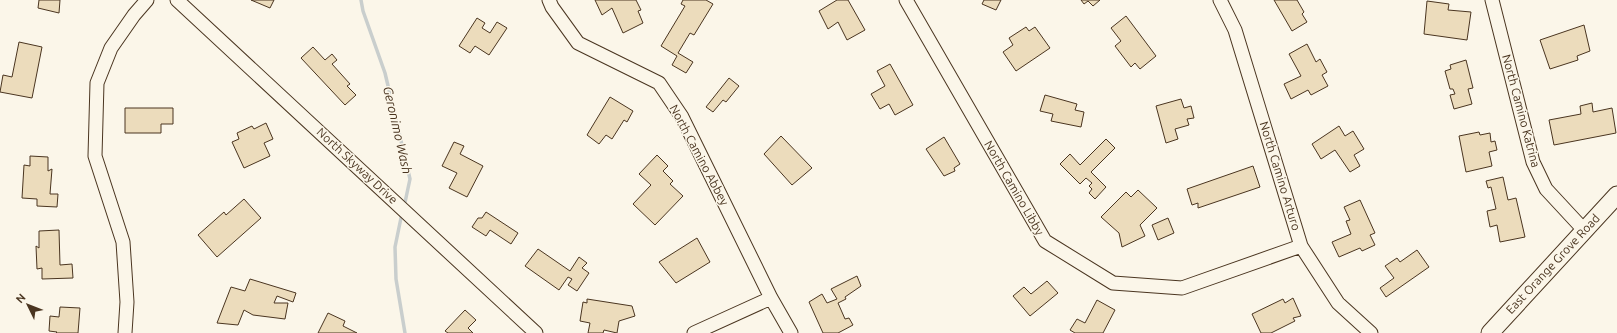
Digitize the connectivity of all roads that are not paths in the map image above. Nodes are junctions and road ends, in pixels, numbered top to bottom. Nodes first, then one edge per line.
1 (147, 0) edge
2 (178, 0) edge
3 (549, 0) edge
4 (906, 0) edge
5 (1220, 0) edge
6 (1492, 0) edge
7 (1617, 195) edge
8 (1584, 230) junction
9 (1301, 246) junction
10 (771, 298) junction
11 (125, 333) edge
12 (536, 333) edge
13 (694, 333) edge
14 (791, 333) edge
15 (1371, 333) edge
16 (1490, 333) edge

1 - 11 street
2 - 12 street, North Skyway Drive
3 - 10 street, North Camino Abbey
4 - 9 street, North Camino Libby
5 - 9 street, North Camino Arturo
6 - 8 street, North Camino Katrina
7 - 8 main road, East Orange Grove Road
8 - 16 main road, East Orange Grove Road
9 - 15 street, North Camino Arturo
10 - 13 street
10 - 14 street, North Camino Abbey

